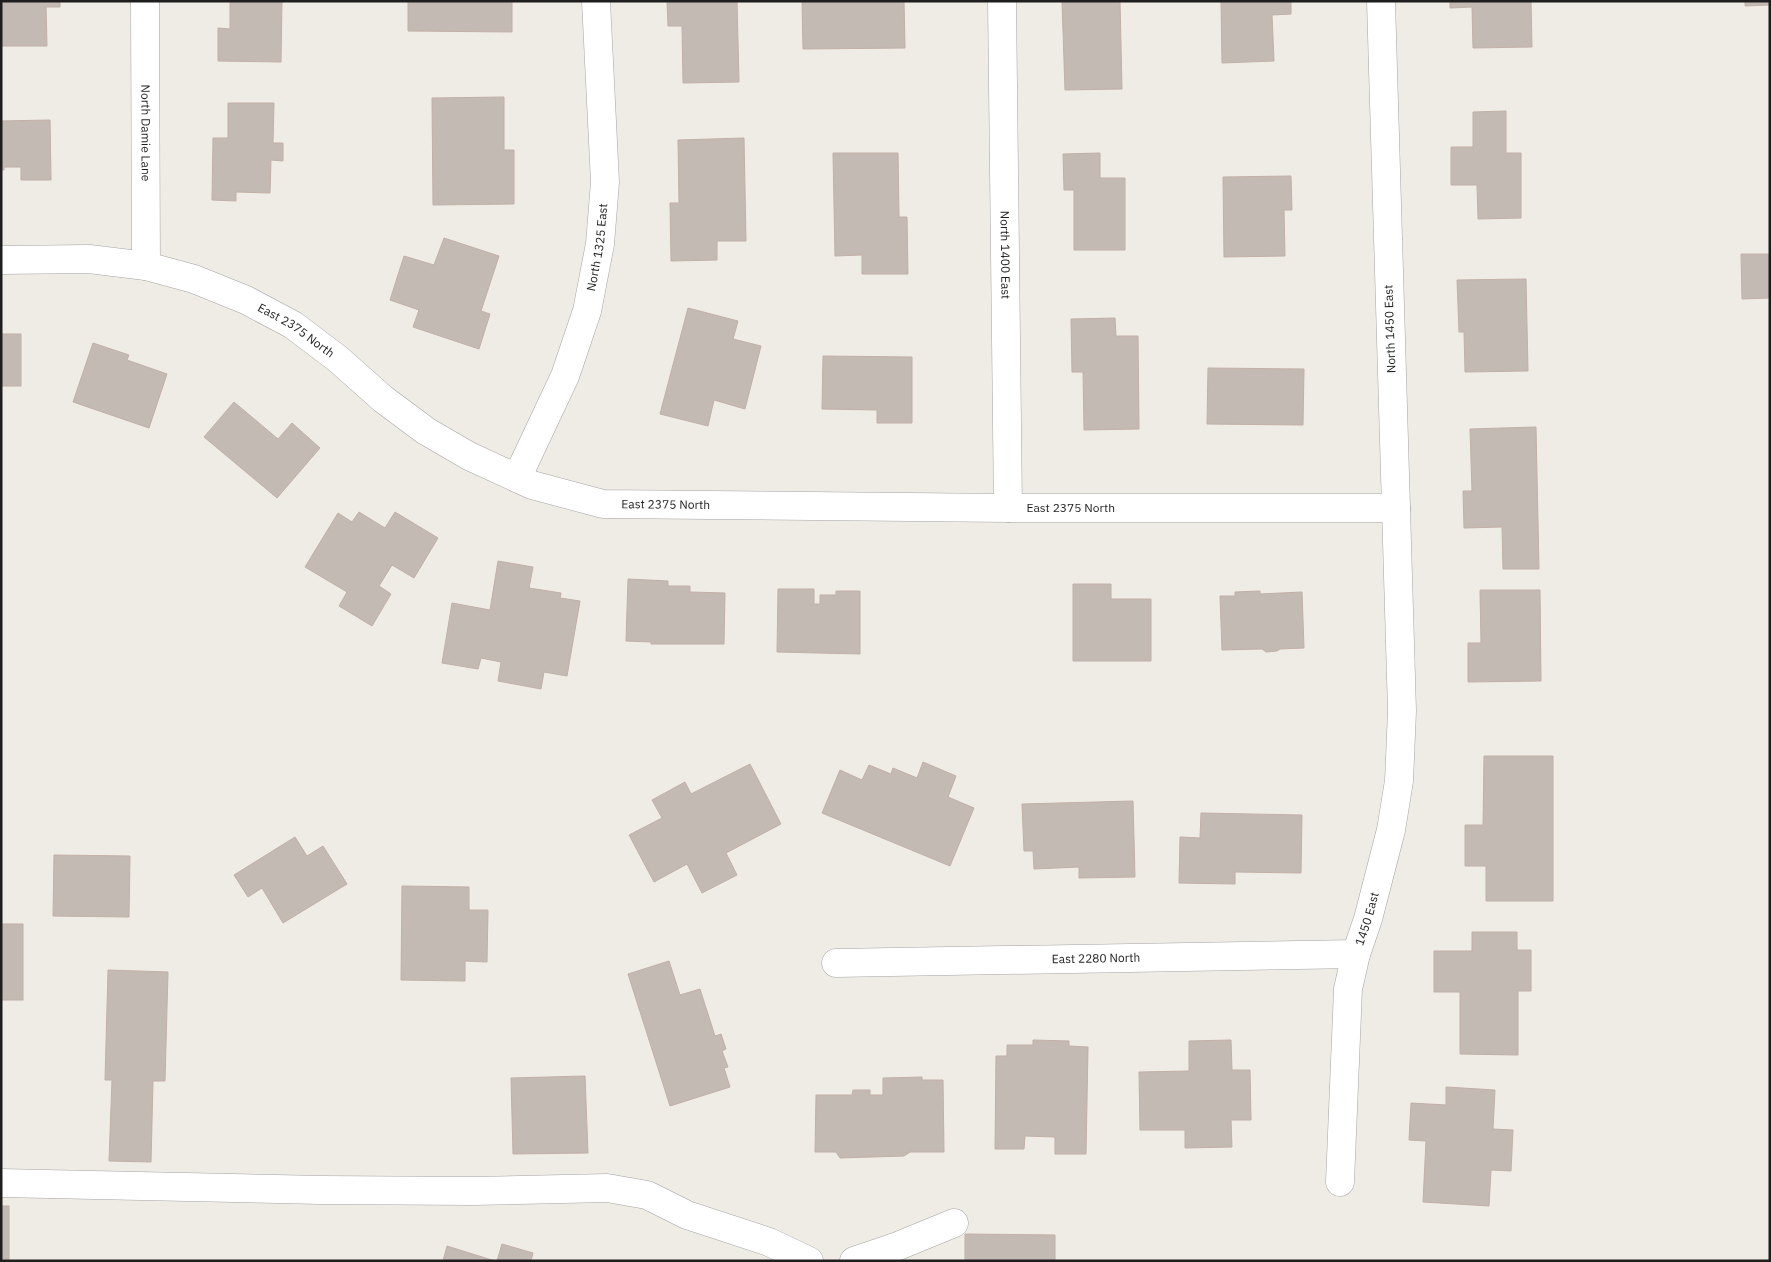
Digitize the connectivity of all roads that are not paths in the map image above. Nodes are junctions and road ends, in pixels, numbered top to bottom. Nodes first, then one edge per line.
1 (145, 1) edge
2 (596, 1) edge
3 (1002, 1) edge
4 (1381, 1) edge
5 (1, 260) edge
6 (146, 266) junction
7 (517, 478) junction
8 (1008, 508) junction
9 (1396, 508) junction
10 (1401, 657) joint
11 (1356, 954) junction
12 (836, 963) dead end
13 (1340, 1182) dead end
14 (1, 1183) edge
15 (954, 1224) dead end
16 (809, 1261) edge
17 (854, 1261) edge

1 - 6 street, North Damie Lane
2 - 7 street, North 1325 East
3 - 8 street, North 1400 East
4 - 9 street, North 1450 East
5 - 6 street, East 2375 North
6 - 7 street, East 2375 North
7 - 8 street, East 2375 North
8 - 9 street, East 2375 North
9 - 10 street, North 1450 East
10 - 11 street, 1450 East
11 - 12 street, East 2280 North
11 - 13 street, 1450 East
14 - 16 street
15 - 17 street

